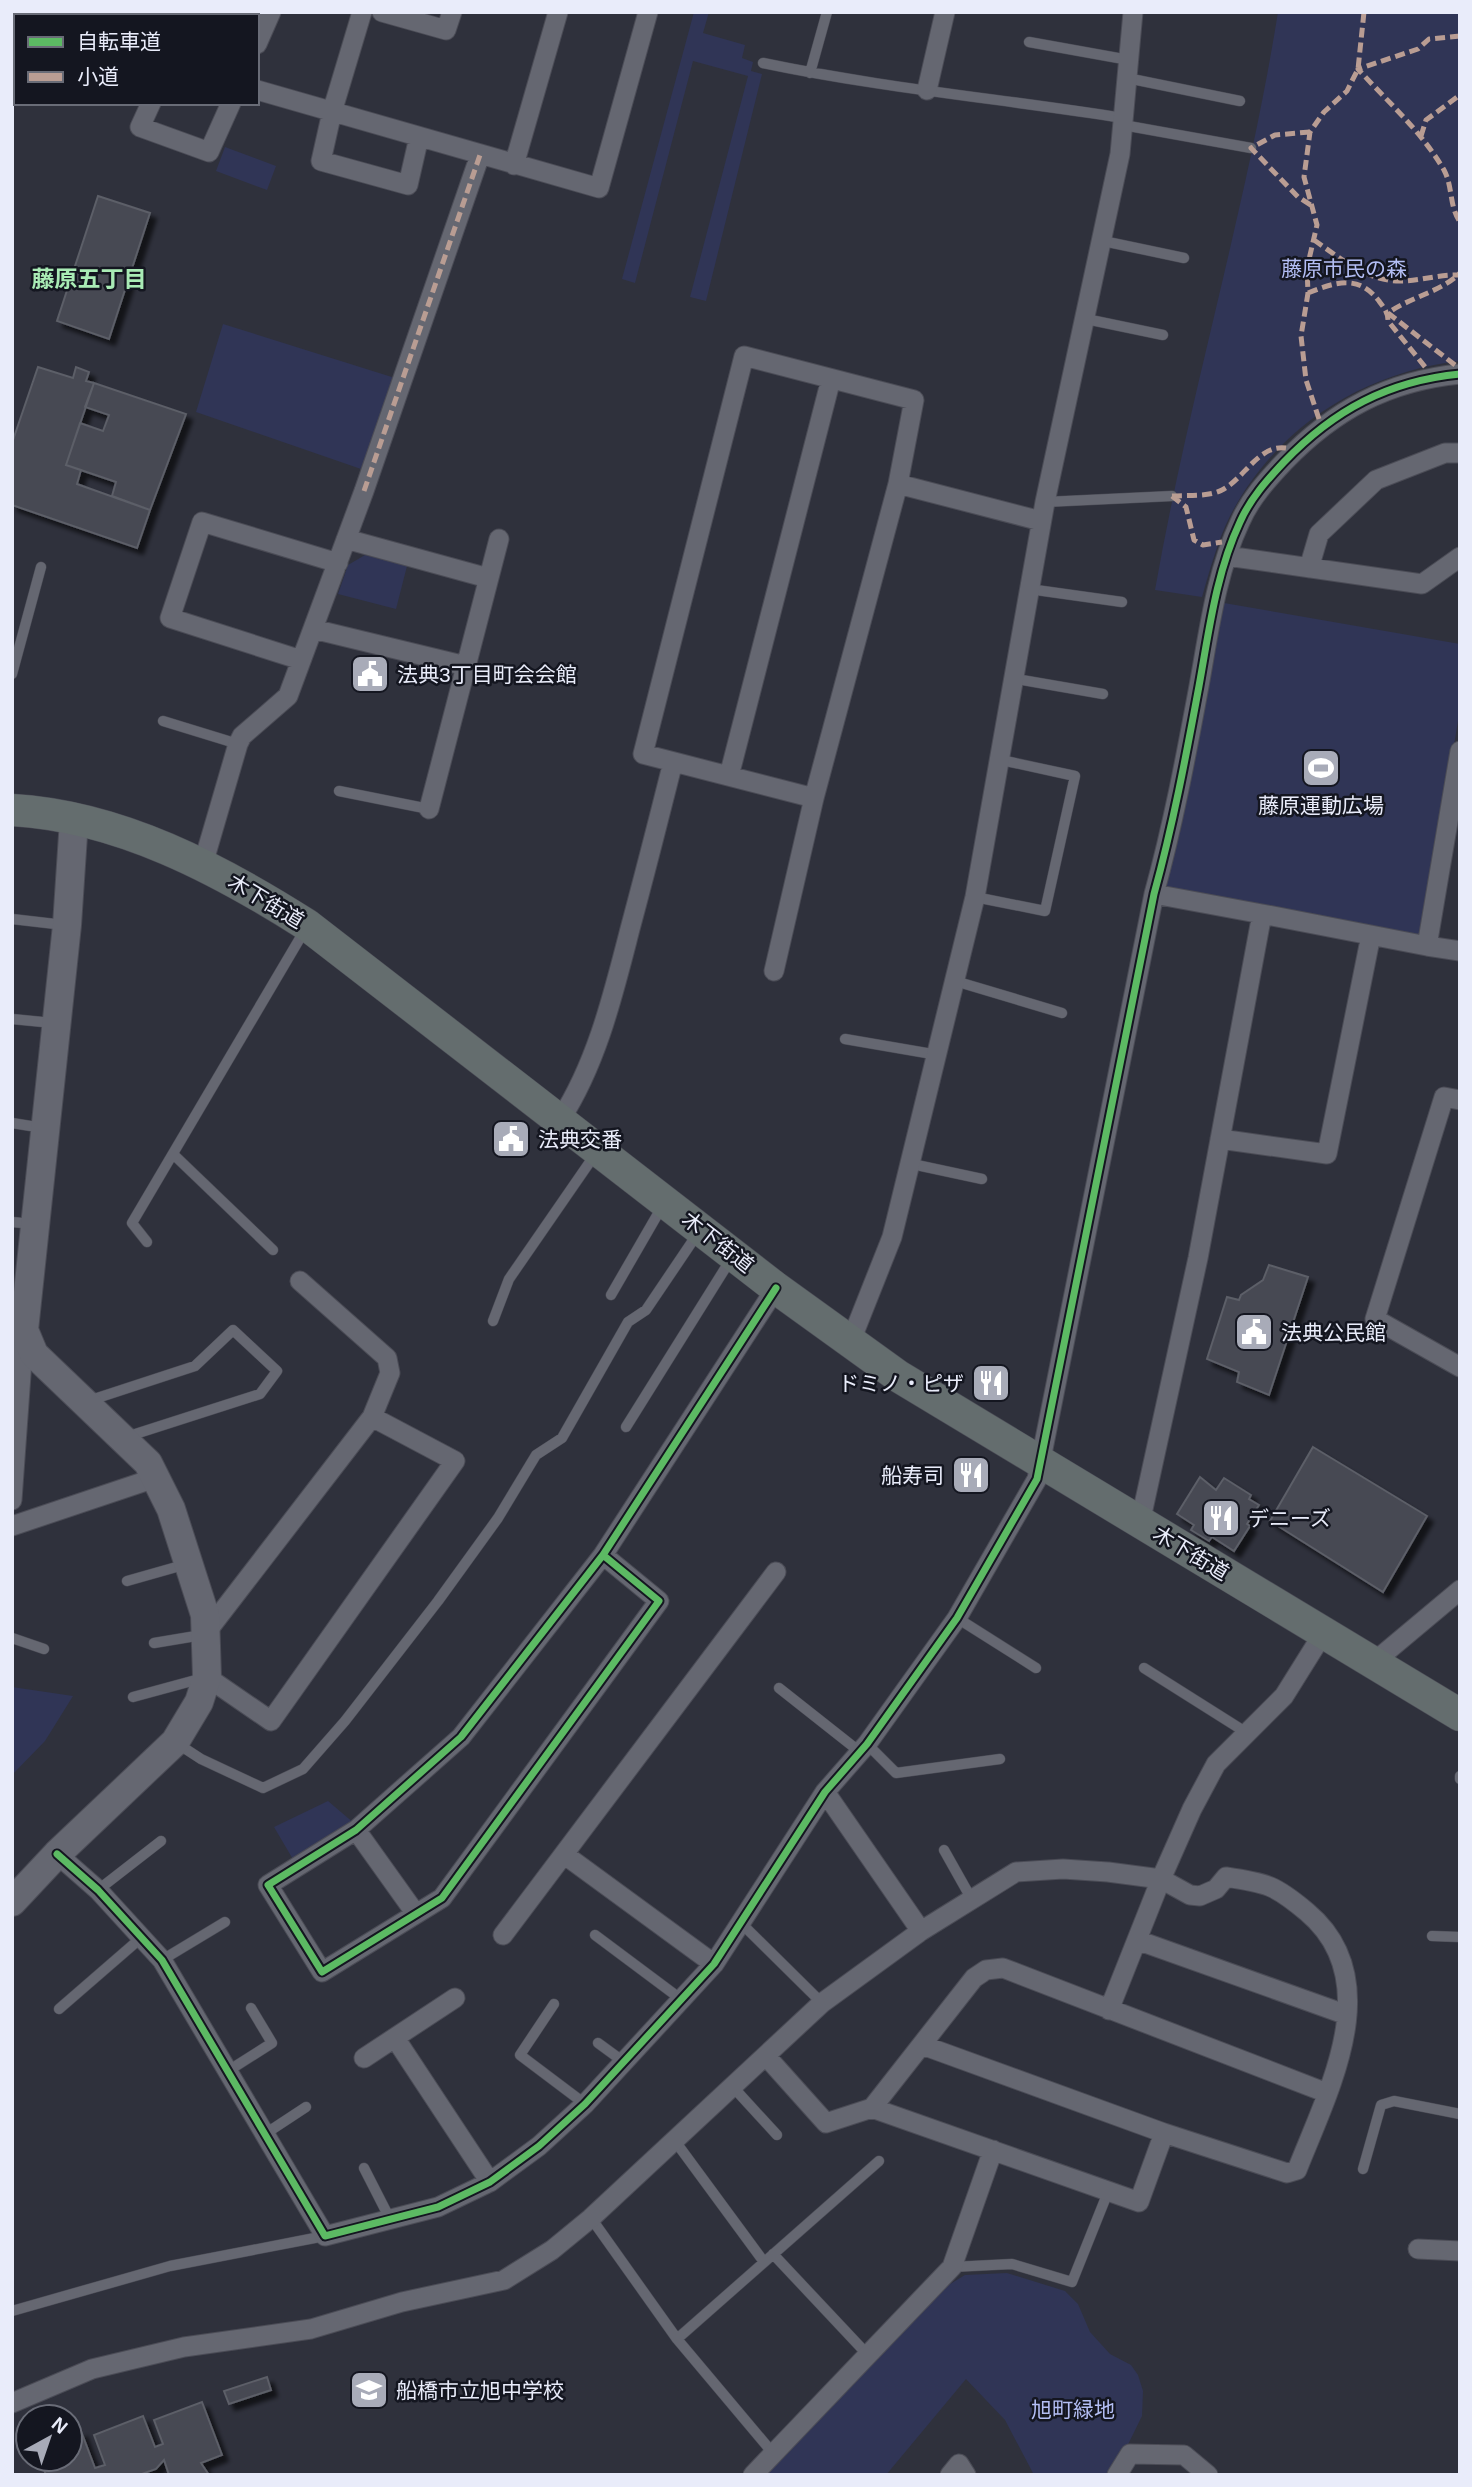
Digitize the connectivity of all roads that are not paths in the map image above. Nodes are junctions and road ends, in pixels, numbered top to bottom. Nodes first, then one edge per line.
1 (271, 12) edge
2 (362, 12) edge
3 (382, 12) edge
4 (452, 12) edge
5 (558, 12) edge
6 (648, 12) edge
7 (827, 12) edge
8 (945, 12) edge
9 (1133, 12) edge
10 (259, 39) edge
11 (1029, 42) dead end
12 (764, 62) dead end
13 (1128, 69) junction
14 (810, 72) junction
15 (927, 90) junction
16 (259, 91) edge
17 (1240, 101) dead end
18 (150, 105) edge
19 (230, 105) edge
20 (332, 112) junction
21 (1123, 122) junction
22 (419, 137) junction
23 (1251, 148) dead end
24 (480, 155) junction
25 (514, 165) junction
26 (1102, 241) junction
27 (1184, 258) dead end
28 (1086, 319) junction
29 (1163, 335) dead end
30 (1460, 374) edge
31 (831, 379) junction
32 (1460, 453) edge
33 (898, 484) junction
34 (1172, 496) dead end
35 (1043, 512) junction
36 (499, 539) dead end
37 (346, 540) junction
38 (1227, 556) junction
39 (1460, 557) edge
40 (338, 563) junction
41 (41, 568) dead end
42 (1309, 568) junction
43 (488, 578) junction
44 (1029, 589) junction
45 (1122, 602) dead end
46 (313, 629) junction
47 (301, 660) junction
48 (466, 666) junction
49 (12, 674) edge
50 (1016, 679) junction
51 (1104, 694) dead end
52 (163, 720) dead end
53 (237, 744) junction
54 (1460, 751) edge
55 (1001, 760) junction
56 (673, 762) junction
57 (729, 776) junction
58 (339, 791) dead end
59 (814, 798) junction
60 (429, 809) joint
61 (12, 810) edge
62 (74, 820) junction
63 (203, 864) junction
64 (1154, 894) junction
65 (975, 897) junction
66 (1262, 914) junction
67 (12, 919) edge
68 (67, 925) junction
69 (307, 925) junction
70 (1371, 935) junction
71 (1427, 946) junction
72 (1460, 951) edge
73 (775, 971) dead end
74 (956, 981) junction
75 (1062, 1013) dead end
76 (12, 1019) edge
77 (54, 1023) junction
78 (845, 1038) dead end
79 (938, 1055) junction
80 (1460, 1100) edge
81 (560, 1120) junction
82 (12, 1123) edge
83 (43, 1128) junction
84 (1220, 1139) junction
85 (598, 1150) junction
86 (173, 1154) junction
87 (912, 1164) junction
88 (982, 1179) dead end
89 (665, 1202) junction
90 (23, 1223) edge
91 (701, 1228) junction
92 (147, 1242) dead end
93 (273, 1250) dead end
94 (734, 1255) junction
95 (300, 1281) dead end
96 (776, 1288) junction
97 (611, 1295) dead end
98 (493, 1321) dead end
99 (18, 1330) edge
100 (850, 1343) junction
101 (1459, 1365) edge
102 (85, 1402) junction
103 (372, 1417) junction
104 (626, 1427) dead end
105 (14, 1430) edge
106 (122, 1438) junction
107 (1039, 1463) junction
108 (155, 1478) junction
109 (12, 1500) edge
110 (1140, 1523) junction
111 (12, 1526) edge
112 (603, 1555) junction
113 (187, 1564) junction
114 (776, 1572) dead end
115 (127, 1581) dead end
116 (1460, 1590) edge
117 (957, 1618) junction
118 (1324, 1632) junction
119 (205, 1634) junction
120 (12, 1638) edge
121 (154, 1643) dead end
122 (44, 1649) dead end
123 (1374, 1662) junction
124 (1036, 1668) dead end
125 (1144, 1668) dead end
126 (207, 1677) junction
127 (779, 1688) dead end
128 (133, 1697) dead end
129 (1460, 1715) edge
130 (1247, 1733) junction
131 (175, 1742) junction
132 (864, 1748) junction
133 (1000, 1759) dead end
134 (825, 1792) junction
135 (356, 1830) junction
136 (161, 1841) dead end
137 (944, 1850) dead end
138 (57, 1854) junction
139 (565, 1856) junction
140 (1160, 1879) junction
141 (98, 1890) junction
142 (971, 1898) junction
143 (12, 1902) edge
144 (416, 1914) junction
145 (225, 1922) dead end
146 (741, 1923) junction
147 (921, 1931) junction
148 (503, 1935) dead end
149 (595, 1935) dead end
150 (1433, 1936) dead end
151 (142, 1937) junction
152 (1460, 1937) edge
153 (1137, 1940) junction
154 (162, 1960) junction
155 (714, 1964) junction
156 (455, 1998) dead end
157 (682, 2000) junction
158 (822, 2003) junction
159 (554, 2004) dead end
160 (251, 2008) dead end
161 (59, 2009) dead end
162 (1109, 2010) junction
163 (1347, 2015) junction
164 (395, 2038) junction
165 (598, 2043) dead end
166 (922, 2045) junction
167 (766, 2056) junction
168 (364, 2058) dead end
169 (624, 2062) junction
170 (228, 2071) junction
171 (733, 2087) junction
172 (1327, 2093) junction
173 (585, 2104) junction
174 (306, 2107) dead end
175 (872, 2108) junction
176 (1460, 2114) edge
177 (1164, 2133) junction
178 (265, 2134) junction
179 (776, 2135) dead end
180 (675, 2141) junction
181 (993, 2150) junction
182 (878, 2161) dead end
183 (364, 2168) dead end
184 (1363, 2169) dead end
185 (490, 2182) junction
186 (1108, 2192) junction
187 (591, 2218) junction
188 (390, 2219) junction
189 (325, 2236) junction
190 (1418, 2249) dead end
191 (1460, 2251) edge
192 (773, 2254) junction
193 (764, 2262) junction
194 (952, 2267) junction
195 (12, 2311) edge
196 (677, 2339) junction
197 (866, 2353) junction
198 (12, 2403) edge
199 (772, 2452) junction
200 (753, 2475) edge
201 (950, 2475) edge
202 (966, 2475) edge
203 (1117, 2475) edge
204 (1208, 2475) edge

1 - 10 street
2 - 20 street
3 - 4 street
5 - 25 street
6 - 25 street
7 - 14 lane
8 - 15 street
9 - 13 street
11 - 13 lane
12 - 14 lane
13 - 17 lane
13 - 21 street
14 - 15 lane
15 - 21 lane
16 - 20 street
18 - 19 street
20 - 22 street
20 - 22 street
21 - 23 lane
21 - 26 street
22 - 24 street
24 - 25 street
24 - 37 street
26 - 27 lane
26 - 28 street
28 - 29 lane
28 - 35 street
30 - 38 street
31 - 33 street
31 - 56 street
31 - 57 street
32 - 42 street
33 - 35 street
33 - 59 street
34 - 35 lane
35 - 44 street
36 - 43 street
37 - 40 street
37 - 43 street
38 - 42 street
38 - 64 street
39 - 42 street
40 - 46 street
40 - 47 street
41 - 49 lane
43 - 48 street
44 - 45 lane
44 - 50 street
46 - 47 street
46 - 48 street
47 - 53 street
48 - 60 street
50 - 51 lane
50 - 55 street
52 - 53 lane
53 - 63 street
54 - 71 street
55 - 65 street
55 - 65 lane
56 - 57 street
56 - 81 street
57 - 59 street
58 - 60 lane
59 - 73 street
61 - 62 main road, 木下街道
62 - 63 main road, 木下街道
62 - 68 street
63 - 69 main road, 木下街道
64 - 66 street
64 - 107 street
65 - 74 street
66 - 70 street
66 - 84 street
67 - 68 lane
68 - 77 street
69 - 81 main road, 木下街道
69 - 86 lane
70 - 71 street
70 - 84 street
71 - 72 street
74 - 75 lane
74 - 79 street
76 - 77 lane
77 - 83 street
78 - 79 lane
79 - 87 street
80 - 101 street
81 - 85 main road, 木下街道
82 - 83 lane
83 - 90 street
84 - 110 street
85 - 89 main road, 木下街道
85 - 98 lane
86 - 92 lane
86 - 93 lane
87 - 88 lane
87 - 100 street
89 - 91 main road, 木下街道
89 - 97 lane
90 - 99 street
91 - 94 main road, 木下街道
91 - 131 lane
94 - 96 main road, 木下街道
94 - 104 lane
95 - 103 street
96 - 100 main road, 木下街道
96 - 112 street
99 - 102 street
99 - 105 street
100 - 107 main road, 木下街道
102 - 106 street
102 - 106 lane
103 - 119 street
103 - 126 street
105 - 109 street
106 - 108 street
107 - 110 main road, 木下街道
107 - 117 street
108 - 111 street
108 - 113 street
110 - 118 main road, 木下街道
112 - 135 street
112 - 144 street
113 - 115 lane
113 - 119 street
114 - 139 street
116 - 123 street
117 - 124 lane
117 - 132 street
118 - 123 main road, 木下街道
118 - 130 street
119 - 121 lane
119 - 126 street
120 - 122 lane
123 - 129 main road, 木下街道
125 - 130 lane
126 - 128 lane
126 - 131 street
127 - 132 lane
130 - 140 street
131 - 138 street
132 - 133 lane
132 - 134 street
134 - 146 street
134 - 147 street
135 - 144 street
135 - 144 street
136 - 141 lane
137 - 142 lane
138 - 141 street
138 - 143 street
139 - 148 street
139 - 155 street
140 - 142 street
140 - 153 street
140 - 163 street
141 - 151 street
142 - 147 street
145 - 154 lane
146 - 155 street
146 - 158 lane
147 - 158 street
149 - 157 lane
150 - 152 lane
151 - 154 street
151 - 161 lane
153 - 162 street
153 - 163 street
154 - 170 street
155 - 157 street
156 - 164 street
157 - 169 street
158 - 167 street
159 - 173 lane
160 - 170 lane
162 - 166 street
162 - 172 street
163 - 172 street
164 - 168 street
164 - 185 street
165 - 169 lane
166 - 175 street
166 - 177 street
167 - 171 street
167 - 175 street
169 - 173 street
170 - 178 street
171 - 179 lane
171 - 180 street
172 - 177 street
173 - 185 street
174 - 178 lane
175 - 181 street
176 - 184 lane
177 - 186 street
178 - 189 street
180 - 187 street
180 - 193 lane
181 - 186 street
181 - 194 street
182 - 192 lane
183 - 188 lane
185 - 188 street
186 - 194 lane
187 - 196 lane
187 - 198 street
188 - 189 street
189 - 195 lane
190 - 191 street
192 - 193 lane
192 - 197 lane
193 - 196 lane
194 - 197 street
196 - 199 lane
197 - 199 street
199 - 200 street
201 - 202 street
203 - 204 street

